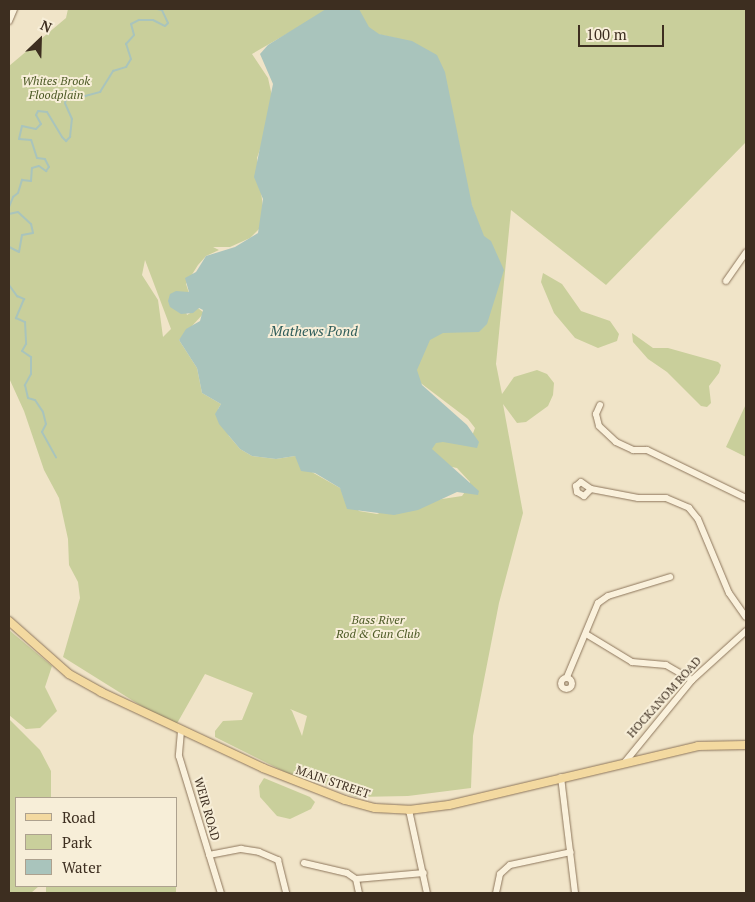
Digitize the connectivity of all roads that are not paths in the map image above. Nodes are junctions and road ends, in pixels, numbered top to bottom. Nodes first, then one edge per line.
1 (14, 9) edge
2 (9, 21) edge
3 (746, 252) edge
4 (726, 281) dead end
5 (600, 405) dead end
6 (591, 489) dead end
7 (746, 498) edge
8 (670, 577) dead end
9 (746, 618) edge
10 (9, 621) edge
11 (746, 631) edge
12 (586, 634) junction
13 (567, 678) dead end
14 (692, 680) junction
15 (181, 731) junction
16 (746, 745) edge
17 (625, 762) junction
18 (561, 778) junction
19 (409, 810) junction
20 (571, 852) junction
21 (209, 855) junction
22 (304, 863) dead end
23 (424, 872) junction
24 (356, 879) junction
25 (221, 893) edge
26 (286, 893) edge
27 (359, 893) edge
28 (427, 893) edge
29 (496, 893) edge
30 (575, 893) edge

1 - 2 street
3 - 4 street
5 - 7 street
6 - 9 street
8 - 12 street
10 - 15 main road, MAIN STREET
11 - 14 street, HOCKANOM ROAD
12 - 13 street
12 - 14 street
14 - 17 street, HOCKANOM ROAD
15 - 19 main road, MAIN STREET
15 - 21 street, WEIR ROAD
16 - 17 main road, MAIN STREET
17 - 18 main road, MAIN STREET
18 - 19 main road, MAIN STREET
18 - 20 street
19 - 23 street
20 - 29 street
20 - 30 street
21 - 25 street, WEIR ROAD
21 - 26 street
22 - 24 street
23 - 24 street
23 - 28 street
24 - 27 street

